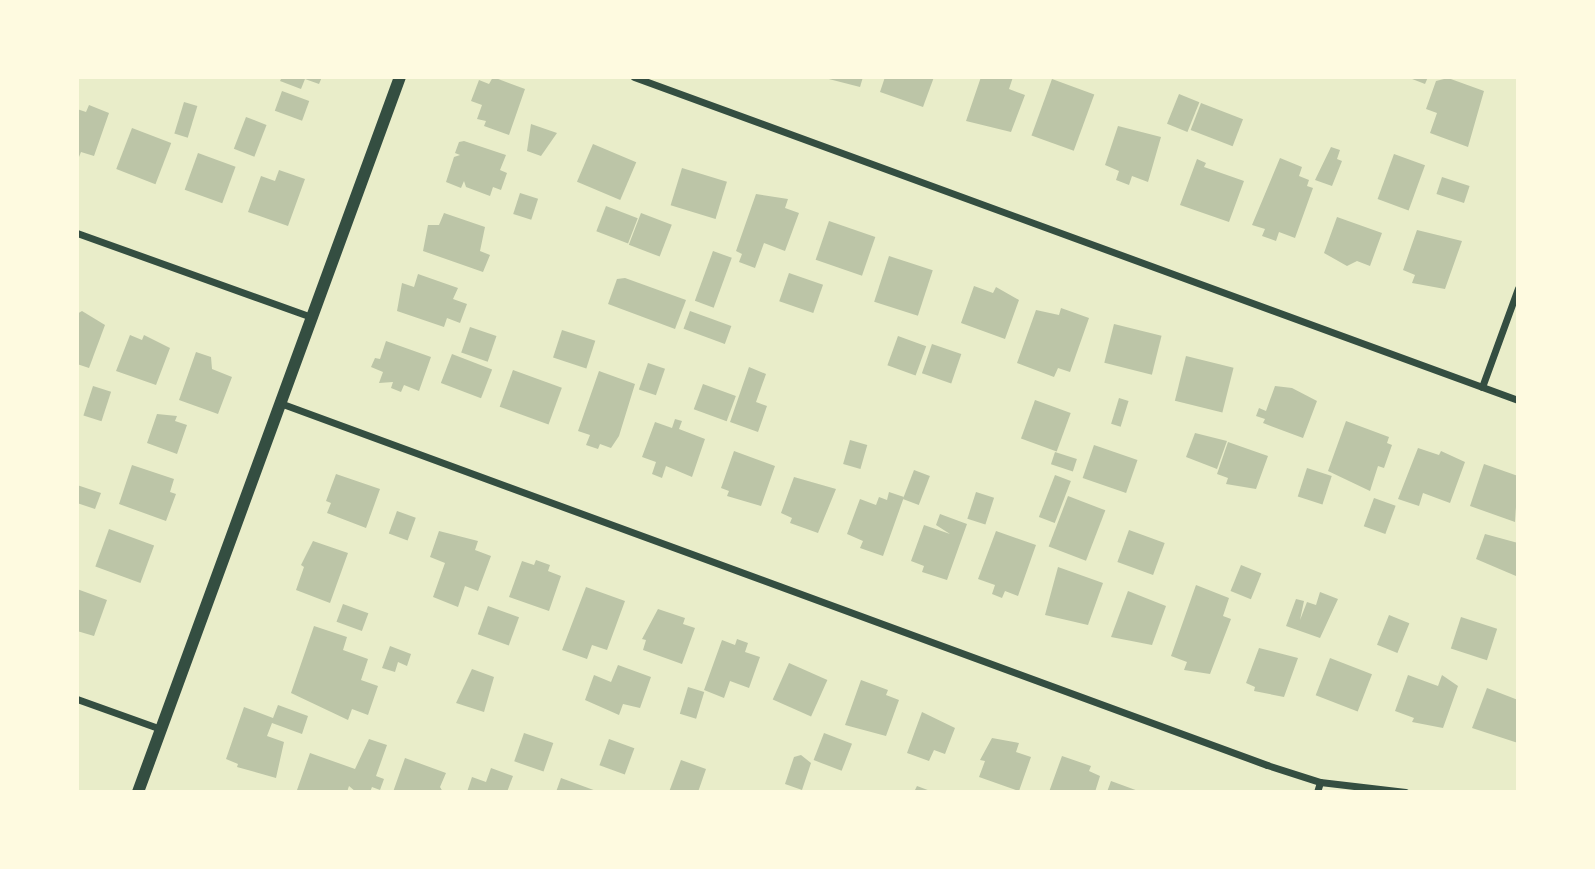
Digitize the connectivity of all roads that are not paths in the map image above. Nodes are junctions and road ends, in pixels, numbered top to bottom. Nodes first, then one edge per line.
1 (400, 77) edge
2 (634, 77) edge
3 (77, 233) edge
4 (1518, 288) edge
5 (312, 317) junction
6 (1482, 387) junction
7 (1518, 400) edge
8 (280, 402) junction
9 (77, 699) edge
10 (161, 729) junction
11 (1320, 782) junction
12 (138, 792) edge
13 (1317, 792) edge
14 (1405, 792) edge

1 - 5 street
2 - 6 street
3 - 5 street
4 - 6 street
5 - 8 street
6 - 7 street
8 - 10 street
8 - 11 street
9 - 10 street
10 - 12 street
11 - 13 street
11 - 14 street

